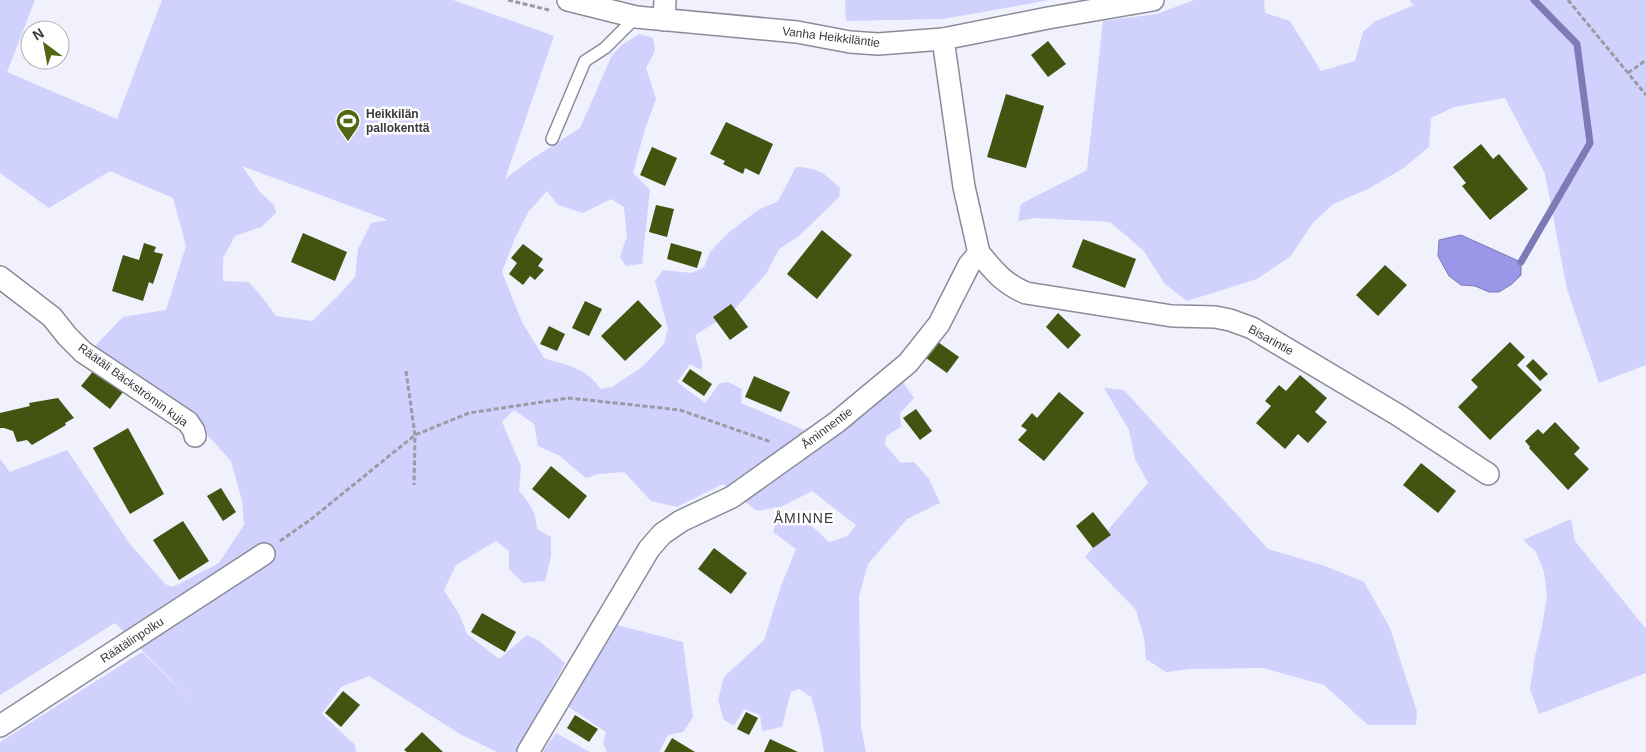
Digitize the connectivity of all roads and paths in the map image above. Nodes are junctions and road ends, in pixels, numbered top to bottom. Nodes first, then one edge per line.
1 (568, 0) edge
2 (1153, 0) edge
3 (1568, 0) edge
4 (664, 10) edge
5 (636, 17) junction
6 (943, 39) junction
7 (1646, 60) edge
8 (1628, 73) junction
9 (1646, 95) edge
10 (552, 139) dead end
11 (979, 253) junction
12 (0, 278) edge
13 (406, 371) dead end
14 (415, 435) junction
15 (196, 436) dead end
16 (797, 451) junction
17 (1488, 474) dead end
18 (414, 485) dead end
19 (264, 554) joint
20 (0, 726) edge
21 (528, 752) edge

1 - 5 street, Vanha Heikkiläntie
2 - 6 street, Vanha Heikkiläntie
3 - 8 path
4 - 5 street, Vanha Heikkiläntie
4 - 6 street, Vanha Heikkiläntie
5 - 10 lane
6 - 11 street
7 - 8 path
8 - 9 path
11 - 16 street, Åminnentie
11 - 17 street, Bisarintie
12 - 15 street, Räätäli Bäckströmin kuja
13 - 14 path
14 - 16 path
14 - 18 path
14 - 19 path
16 - 21 street, Åminnentie
19 - 20 street, Räätälinpolku

